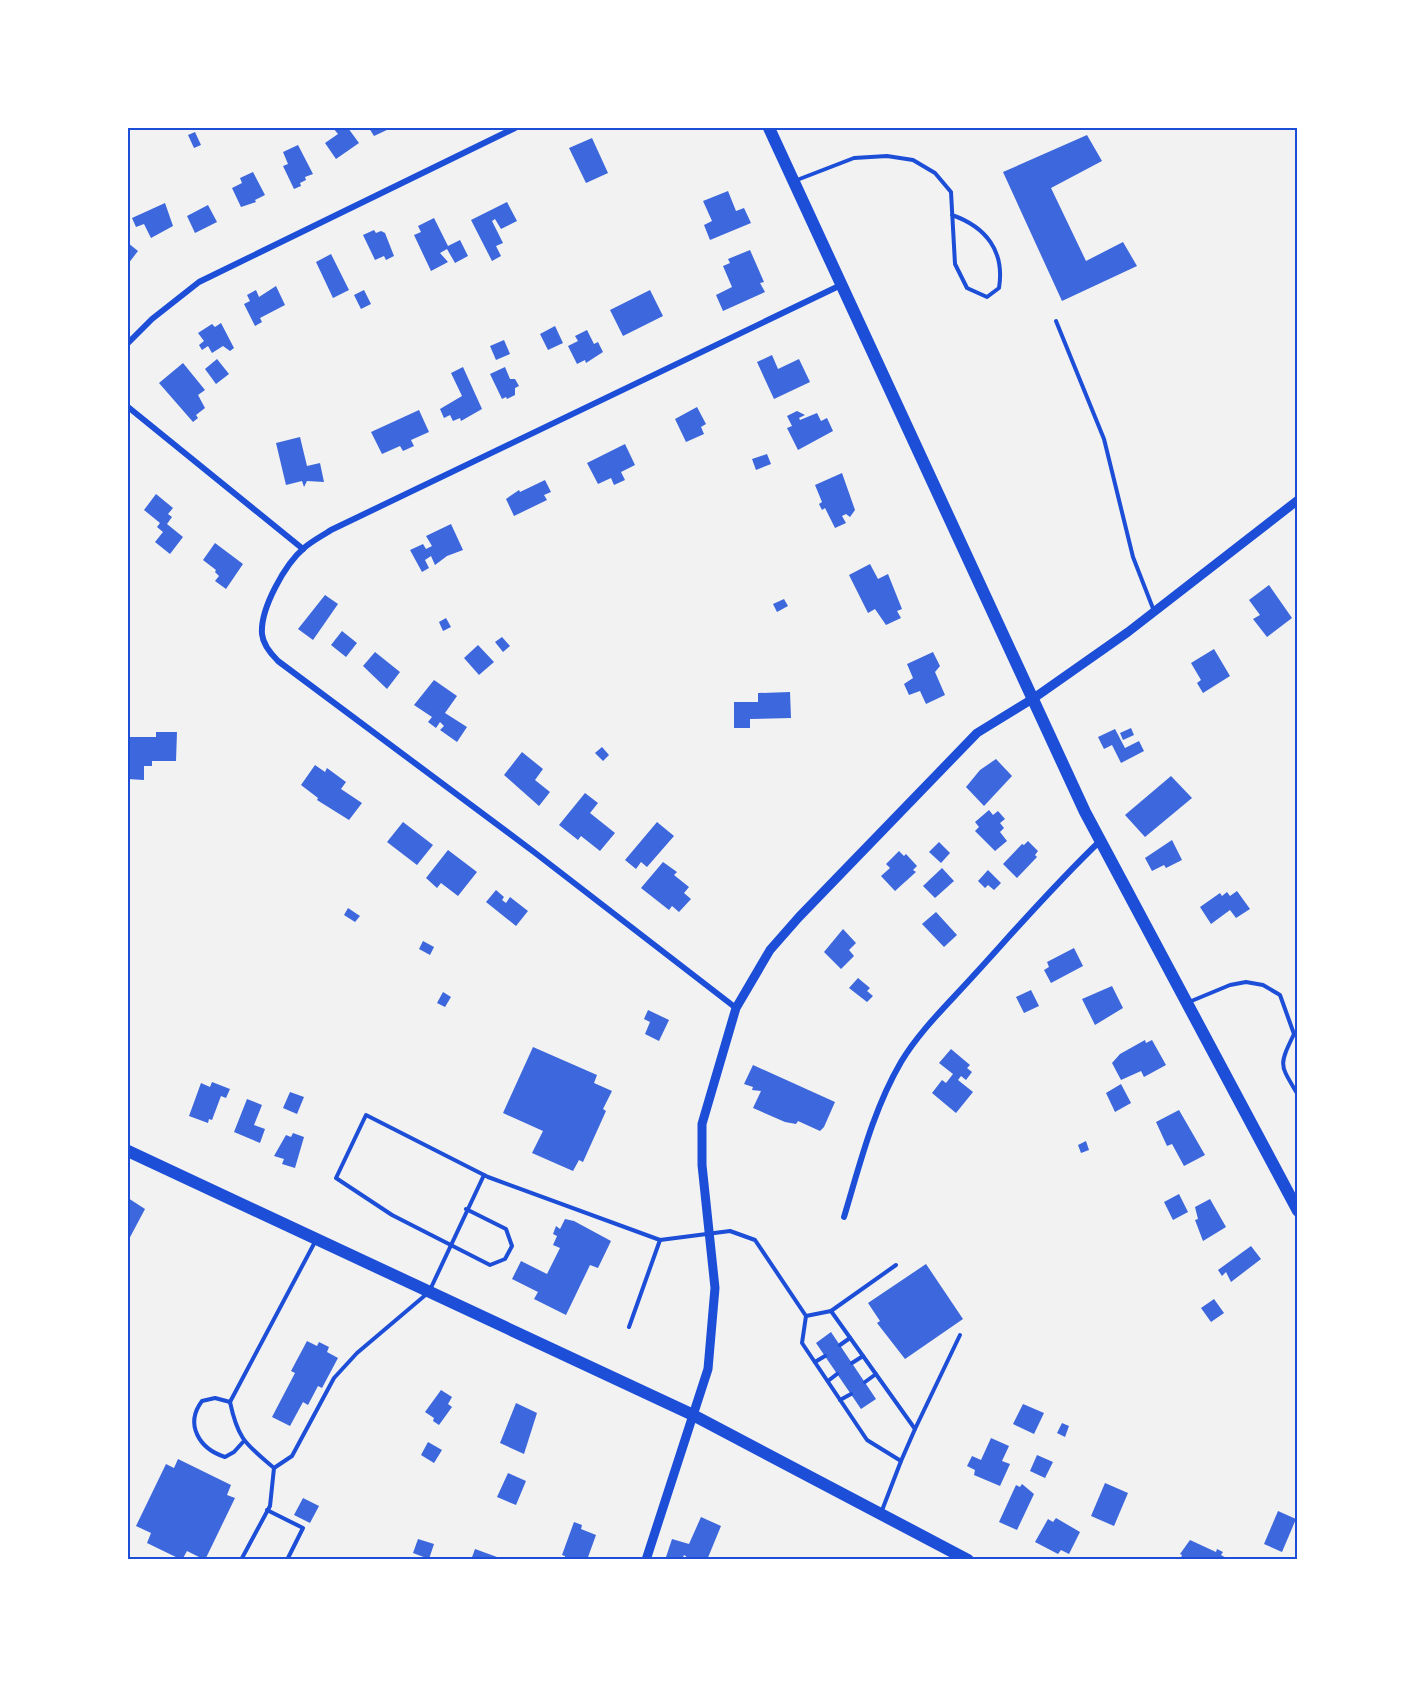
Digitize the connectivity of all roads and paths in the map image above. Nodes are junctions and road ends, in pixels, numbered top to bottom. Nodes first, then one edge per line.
1 (515, 128) edge
2 (769, 128) edge
3 (794, 182) junction
4 (952, 215) junction
5 (842, 284) junction
6 (1056, 321) dead end
7 (128, 343) edge
8 (128, 407) edge
9 (1298, 500) edge
10 (303, 549) junction
11 (1155, 612) junction
12 (1034, 698) junction
13 (1100, 841) junction
14 (1185, 1004) junction
15 (736, 1008) junction
16 (1296, 1035) edge
17 (1298, 1095) edge
18 (128, 1151) edge
19 (484, 1175) junction
20 (466, 1209) junction
21 (1298, 1211) edge
22 (844, 1217) dead end
23 (710, 1235) junction
24 (316, 1239) junction
25 (660, 1240) junction
26 (453, 1246) junction
27 (896, 1265) dead end
28 (429, 1292) junction
29 (831, 1311) junction
30 (806, 1316) junction
31 (629, 1327) dead end
32 (960, 1335) dead end
33 (850, 1338) junction
34 (840, 1345) dead end
35 (825, 1356) dead end
36 (863, 1356) junction
37 (815, 1362) junction
38 (852, 1363) dead end
39 (837, 1374) dead end
40 (876, 1374) junction
41 (828, 1381) junction
42 (865, 1382) dead end
43 (850, 1394) dead end
44 (840, 1400) junction
45 (230, 1402) junction
46 (691, 1414) junction
47 (915, 1429) junction
48 (243, 1442) junction
49 (901, 1461) junction
50 (274, 1468) junction
51 (267, 1510) junction
52 (881, 1513) junction
53 (242, 1560) edge
54 (287, 1560) edge
55 (646, 1560) edge
56 (968, 1560) edge

1 - 7 street
2 - 3 main road
3 - 4 lane
3 - 5 main road
4 - 4 lane
5 - 10 street
5 - 12 main road
6 - 11 lane
8 - 10 street
9 - 11 street
10 - 15 street
11 - 12 street
12 - 13 main road
12 - 15 street
13 - 14 main road
13 - 22 street
14 - 16 lane
14 - 21 main road
15 - 23 street
16 - 17 lane
18 - 24 main road
19 - 20 lane
19 - 25 lane
19 - 26 lane
20 - 26 lane
20 - 26 lane
23 - 25 lane
23 - 30 lane
23 - 46 street
24 - 28 main road
24 - 45 lane
25 - 31 lane
26 - 28 lane
27 - 29 lane
28 - 46 main road
28 - 50 lane
29 - 30 lane
29 - 33 lane
30 - 37 lane
32 - 47 lane
33 - 34 lane
33 - 36 lane
35 - 37 lane
36 - 38 lane
36 - 40 lane
37 - 41 lane
39 - 41 lane
40 - 42 lane
40 - 47 lane
41 - 44 lane
43 - 44 lane
44 - 49 lane
45 - 48 lane
45 - 48 lane
46 - 52 main road
46 - 55 street
47 - 49 lane
48 - 50 lane
49 - 52 lane
50 - 51 lane
51 - 53 lane
51 - 54 lane
52 - 56 main road

